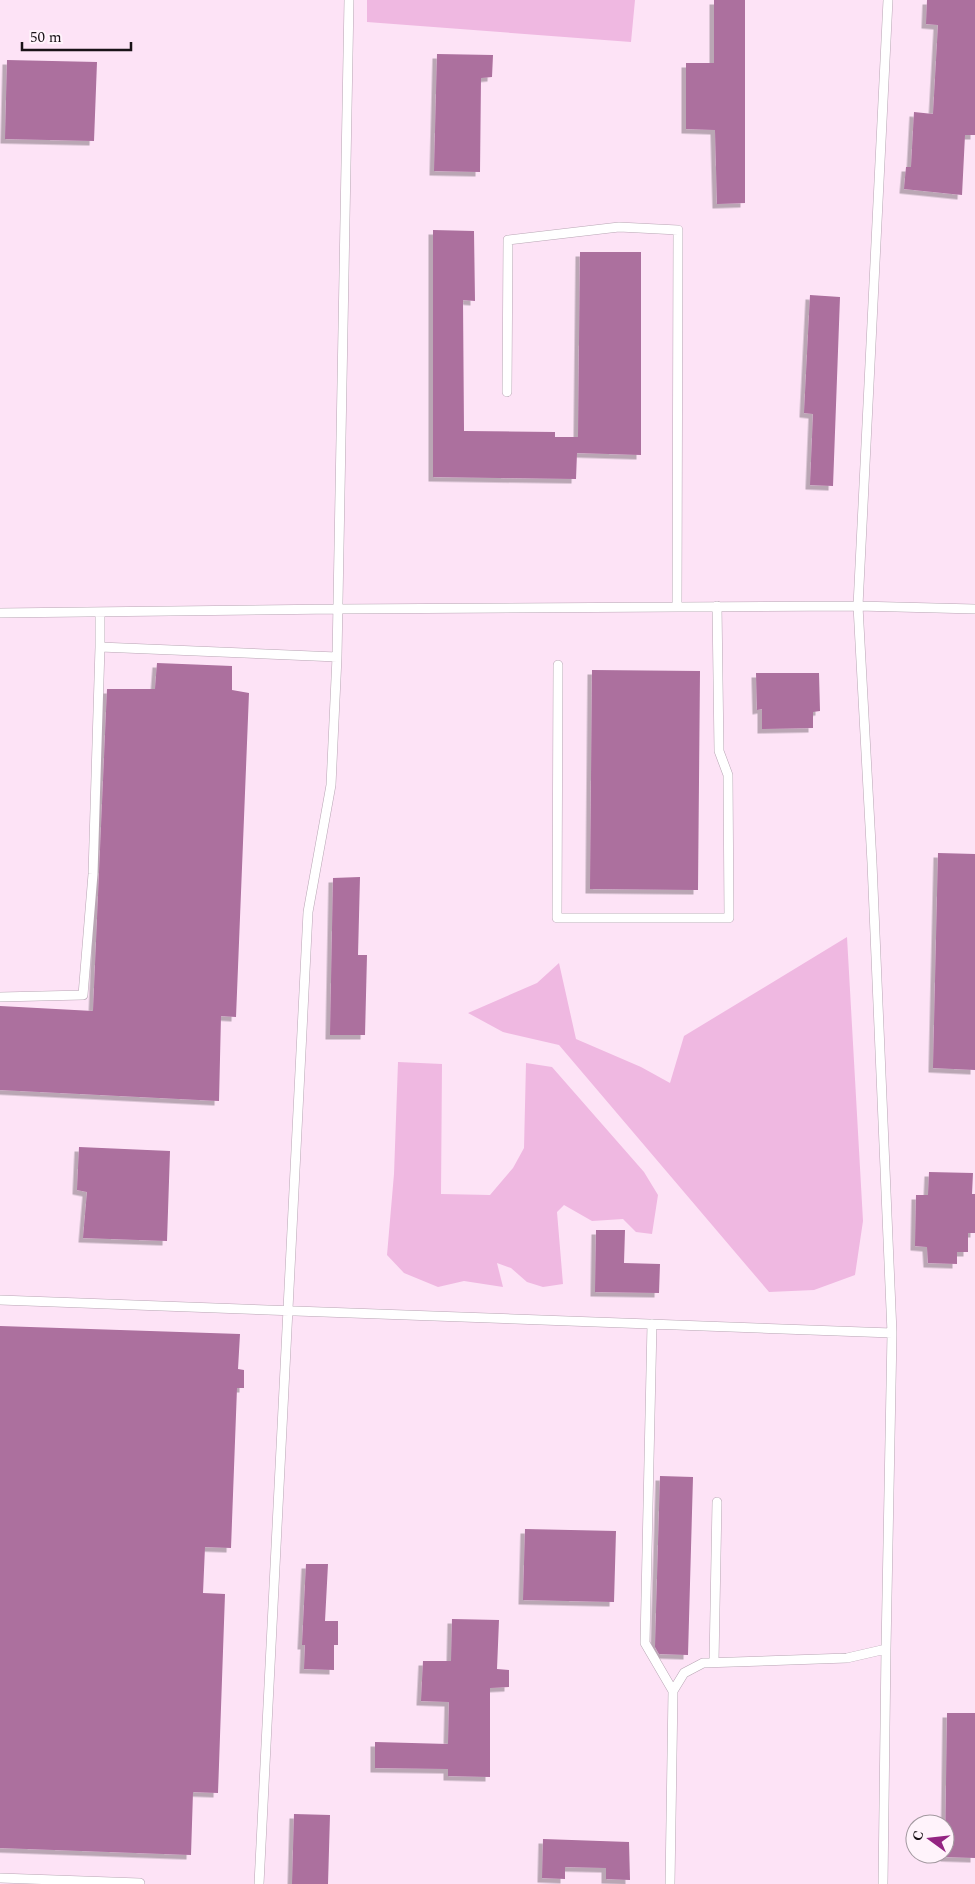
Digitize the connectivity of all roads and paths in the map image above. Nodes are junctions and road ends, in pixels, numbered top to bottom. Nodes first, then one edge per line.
1 (349, 0) edge
2 (888, 0) edge
3 (507, 392) dead end
4 (717, 606) junction
5 (858, 606) junction
6 (677, 607) junction
7 (338, 608) junction
8 (975, 609) edge
9 (100, 612) junction
10 (0, 613) edge
11 (100, 647) junction
12 (337, 657) junction
13 (558, 665) dead end
14 (0, 997) edge
15 (0, 1300) edge
16 (287, 1310) junction
17 (652, 1324) junction
18 (892, 1333) junction
19 (717, 1502) dead end
20 (886, 1649) junction
21 (714, 1662) junction
22 (674, 1691) junction
23 (0, 1878) edge
24 (140, 1884) edge
25 (259, 1884) edge
26 (670, 1884) edge
27 (883, 1884) edge

1 - 7 lane
2 - 5 lane
3 - 6 lane
4 - 5 lane
4 - 6 lane
4 - 13 lane
5 - 8 lane
5 - 18 lane
6 - 7 lane
7 - 9 lane
7 - 12 lane
9 - 10 lane
9 - 11 lane
11 - 12 lane
11 - 14 lane
12 - 16 lane
15 - 16 lane
16 - 17 lane
16 - 25 lane
17 - 18 lane
17 - 22 lane
18 - 20 lane
19 - 21 lane
20 - 21 lane
20 - 27 lane
21 - 22 lane
22 - 26 lane
23 - 24 lane

